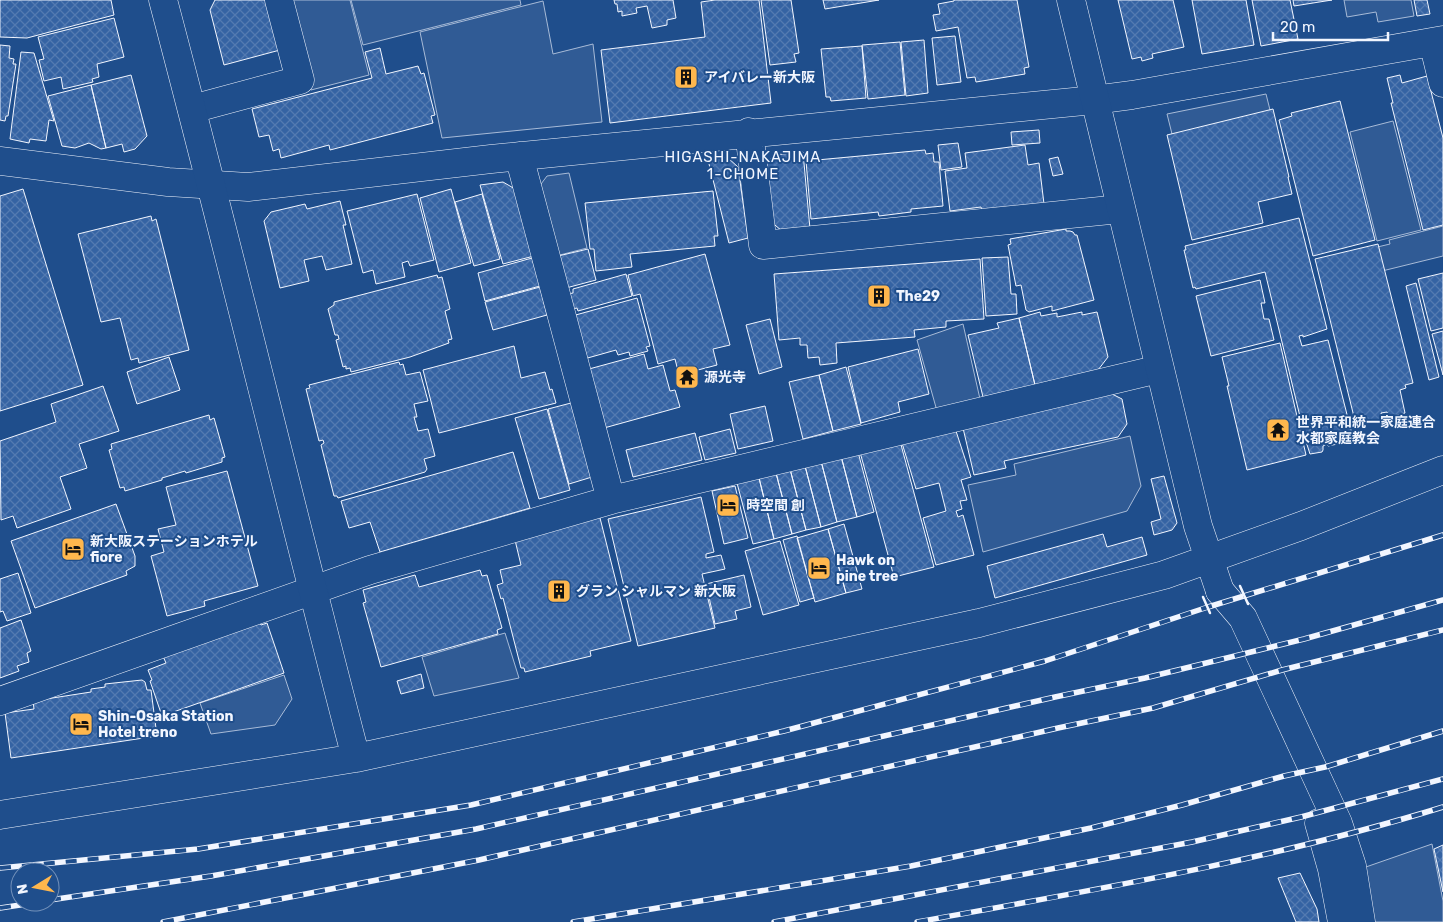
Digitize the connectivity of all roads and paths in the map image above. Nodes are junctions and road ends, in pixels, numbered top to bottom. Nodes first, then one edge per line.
1 (163, 0) edge
2 (280, 0) edge
3 (1071, 0) edge
4 (1438, 41) edge
5 (1443, 83) edge
6 (1094, 100) junction
7 (192, 109) junction
8 (749, 132) junction
9 (519, 156) junction
10 (0, 161) edge
11 (210, 184) junction
12 (1120, 209) junction
13 (1159, 369) junction
14 (1443, 470) edge
15 (611, 500) junction
16 (1208, 559) junction
17 (312, 590) junction
18 (1220, 591) junction
19 (0, 701) edge
20 (356, 758) junction
21 (0, 815) edge
22 (1342, 922) edge
23 (1361, 922) edge

1 - 7 street
2 - 7 street
3 - 6 street
4 - 5 street
4 - 6 street
6 - 8 street
6 - 12 street
7 - 11 street
8 - 9 street
8 - 12 street
9 - 11 street
9 - 15 street
10 - 11 street
11 - 17 street
12 - 13 street
13 - 15 street
13 - 16 street
14 - 16 street
15 - 17 street
16 - 18 street
16 - 20 street
17 - 19 street
17 - 20 street
18 - 22 street
18 - 23 street
20 - 21 street

